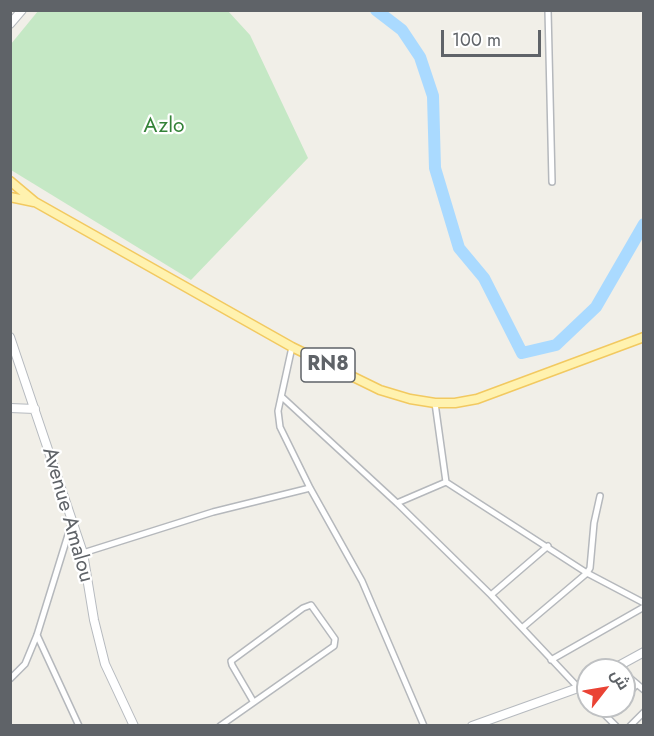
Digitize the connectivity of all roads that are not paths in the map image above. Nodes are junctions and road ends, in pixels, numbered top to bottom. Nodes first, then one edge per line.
1 (22, 10) edge
2 (548, 10) edge
3 (10, 24) edge
4 (10, 181) edge
5 (552, 182) dead end
6 (10, 197) edge
7 (35, 202) junction
8 (644, 336) edge
9 (10, 337) edge
10 (292, 347) junction
11 (282, 397) junction
12 (435, 403) junction
13 (10, 408) edge
14 (35, 409) junction
15 (446, 482) junction
16 (310, 488) junction
17 (600, 496) dead end
18 (397, 503) junction
19 (72, 522) junction
20 (548, 546) junction
21 (83, 553) junction
22 (587, 573) junction
23 (491, 595) junction
24 (644, 605) edge
25 (522, 628) junction
26 (37, 635) junction
27 (551, 660) junction
28 (10, 679) edge
29 (637, 684) edge
30 (576, 686) edge
31 (576, 689) edge
32 (644, 690) edge
33 (253, 701) junction
34 (644, 712) edge
35 (79, 726) edge
36 (134, 726) edge
37 (220, 726) edge
38 (424, 726) edge
39 (472, 726) edge
40 (630, 726) edge

1 - 3 main road
2 - 5 street
4 - 7 main road, RN8
6 - 7 main road, RN8
7 - 10 main road, RN8
8 - 12 main road, RN8
9 - 14 main road, Avenue Amalou
10 - 11 street
10 - 12 main road, RN8
11 - 16 street
11 - 18 street
12 - 15 street
13 - 14 main road
14 - 19 main road, Avenue Amalou
15 - 18 street
15 - 20 street
16 - 21 street
16 - 38 street
17 - 22 street
18 - 23 street
19 - 21 main road, Avenue Amalou
19 - 26 street
20 - 22 street
20 - 23 street
21 - 36 main road, Avenue Amalou
22 - 24 street
22 - 25 street
23 - 25 street
24 - 27 street
25 - 27 street
26 - 28 street
26 - 35 street
27 - 30 street
29 - 32 street
31 - 39 main road
33 - 33 street
33 - 37 street
34 - 40 street

